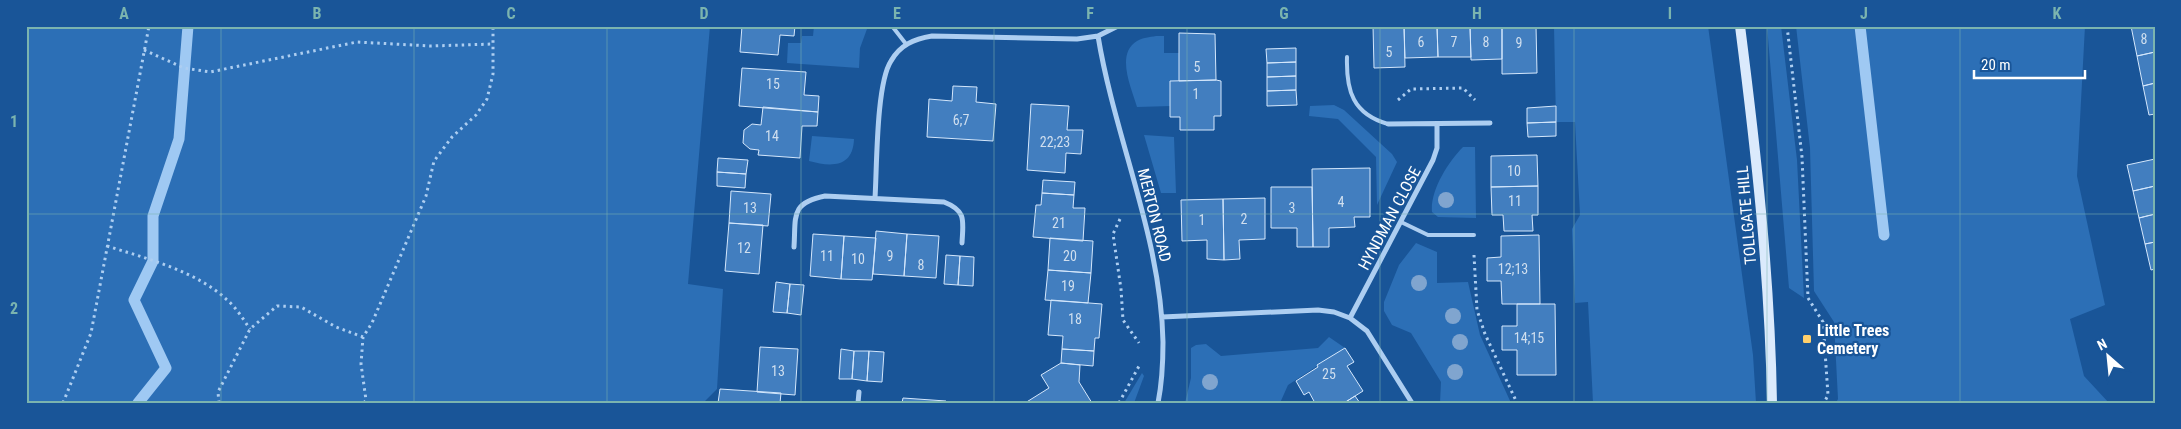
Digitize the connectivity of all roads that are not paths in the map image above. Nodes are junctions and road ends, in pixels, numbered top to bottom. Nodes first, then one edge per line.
1 (892, 26) edge
2 (1118, 26) edge
3 (1740, 26) edge
4 (1098, 36) junction
5 (906, 44) junction
6 (1347, 57) dead end
7 (1490, 123) dead end
8 (1388, 124) joint
9 (1437, 124) junction
10 (876, 198) junction
11 (1401, 222) junction
12 (1474, 234) road end
13 (962, 243) dead end
14 (794, 247) dead end
15 (1162, 317) junction
16 (1350, 318) junction
17 (859, 392) dead end
18 (858, 403) edge
19 (1158, 403) edge
20 (1412, 403) edge
21 (1772, 403) edge

1 - 5 lane
2 - 4 street
3 - 21 street, TOLLGATE HILL
4 - 5 street
4 - 15 street, MERTON ROAD
5 - 10 street
6 - 8 lane
7 - 9 street
8 - 9 street
9 - 11 street, HYNDMAN CLOSE
10 - 13 street
10 - 14 street
11 - 12 lane
11 - 16 street, HYNDMAN CLOSE
15 - 16 street
15 - 19 street, MERTON ROAD
16 - 20 street
17 - 18 street

